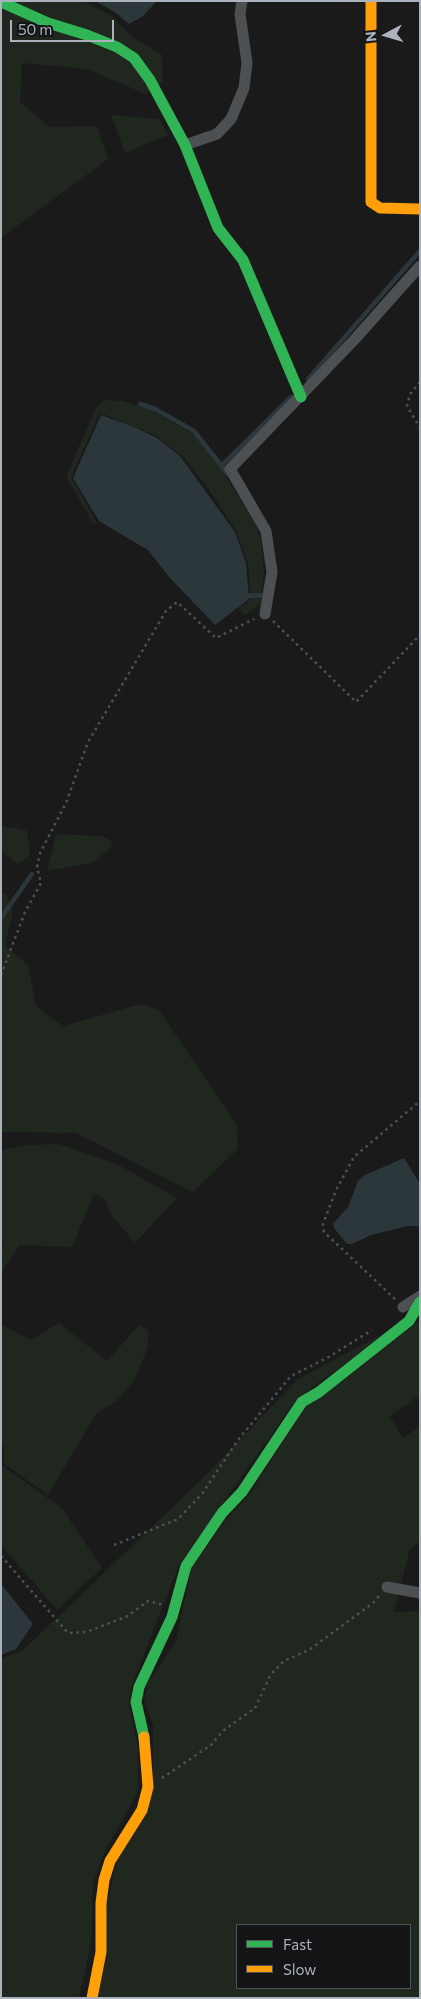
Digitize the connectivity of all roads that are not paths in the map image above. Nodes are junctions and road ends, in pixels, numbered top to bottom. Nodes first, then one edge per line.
1 (242, 1) edge
2 (371, 1) edge
3 (1, 2) edge
4 (185, 145) junction
5 (420, 209) edge
6 (420, 266) edge
7 (301, 397) junction
8 (265, 614) road end
9 (420, 1296) edge
10 (420, 1302) edge
11 (403, 1307) road end
12 (387, 1587) road end
13 (420, 1593) edge
14 (92, 1998) edge

1 - 4 street
2 - 5 street
3 - 4 street
4 - 7 street
6 - 7 street
7 - 8 street
9 - 11 street
10 - 14 street
12 - 13 street

